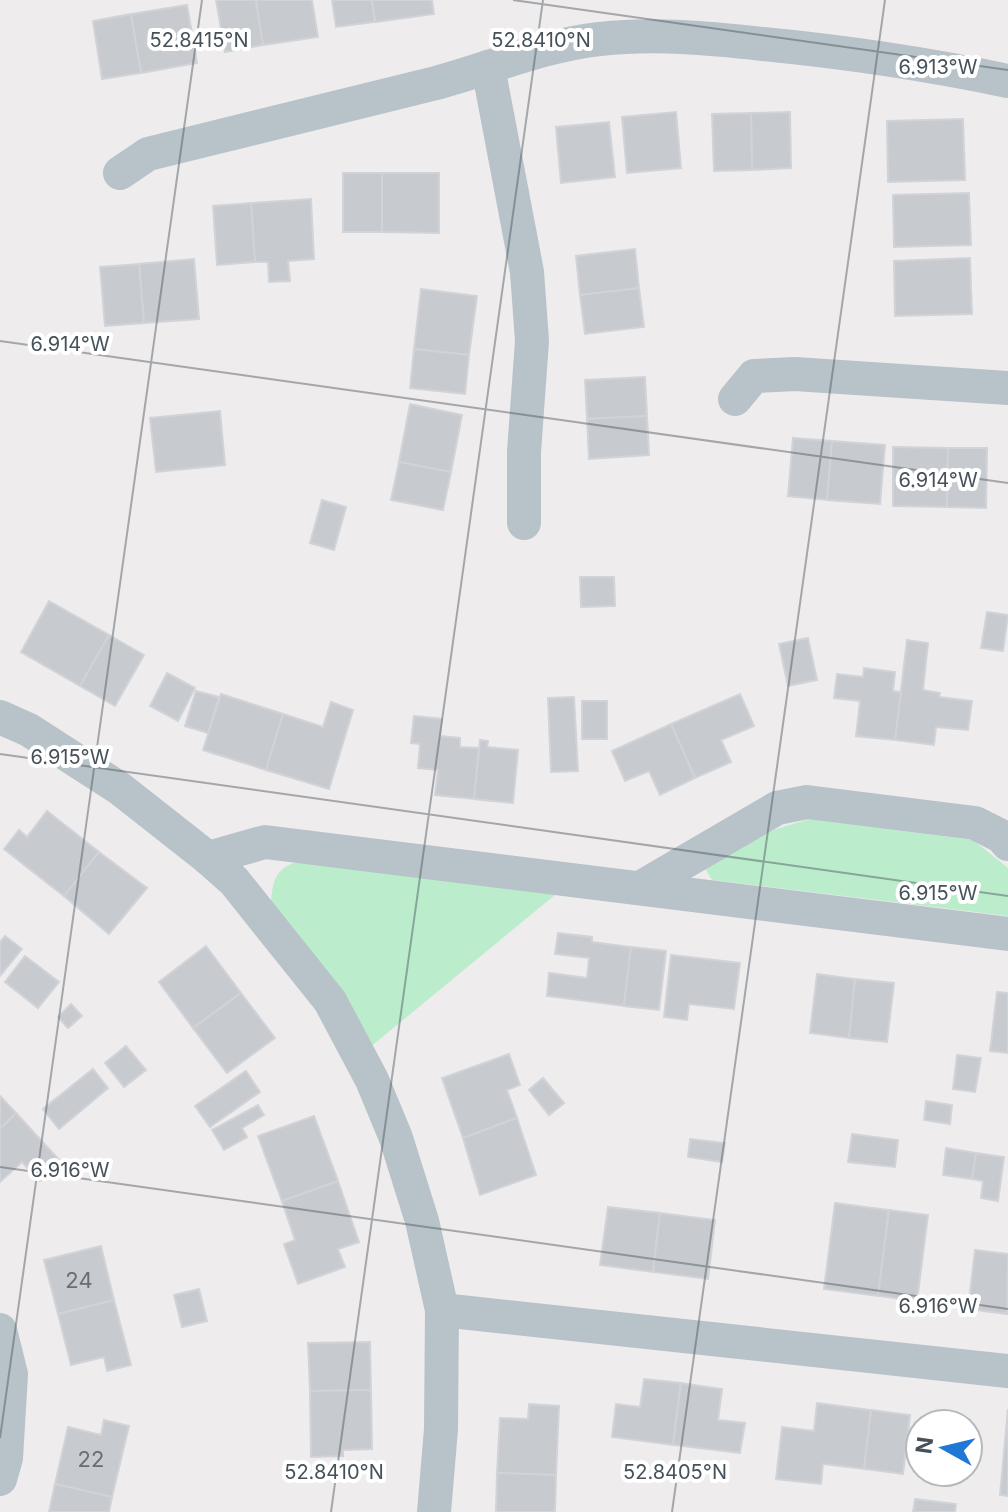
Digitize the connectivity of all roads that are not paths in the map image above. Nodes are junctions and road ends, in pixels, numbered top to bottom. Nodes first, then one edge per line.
1 (488, 67) junction
2 (1008, 81) edge
3 (120, 173) dead end
4 (1008, 388) edge
5 (735, 399) dead end
6 (524, 523) dead end
7 (0, 717) edge
8 (1008, 844) edge
9 (208, 858) junction
10 (640, 888) junction
11 (1008, 934) edge
12 (442, 1310) junction
13 (0, 1330) edge
14 (1008, 1371) edge
15 (0, 1479) edge
16 (434, 1512) edge

1 - 2 street
1 - 3 street
1 - 6 street
4 - 5 street
7 - 9 street
8 - 10 street
9 - 10 street
9 - 12 street
10 - 11 street
12 - 14 street
12 - 16 street
13 - 15 street

